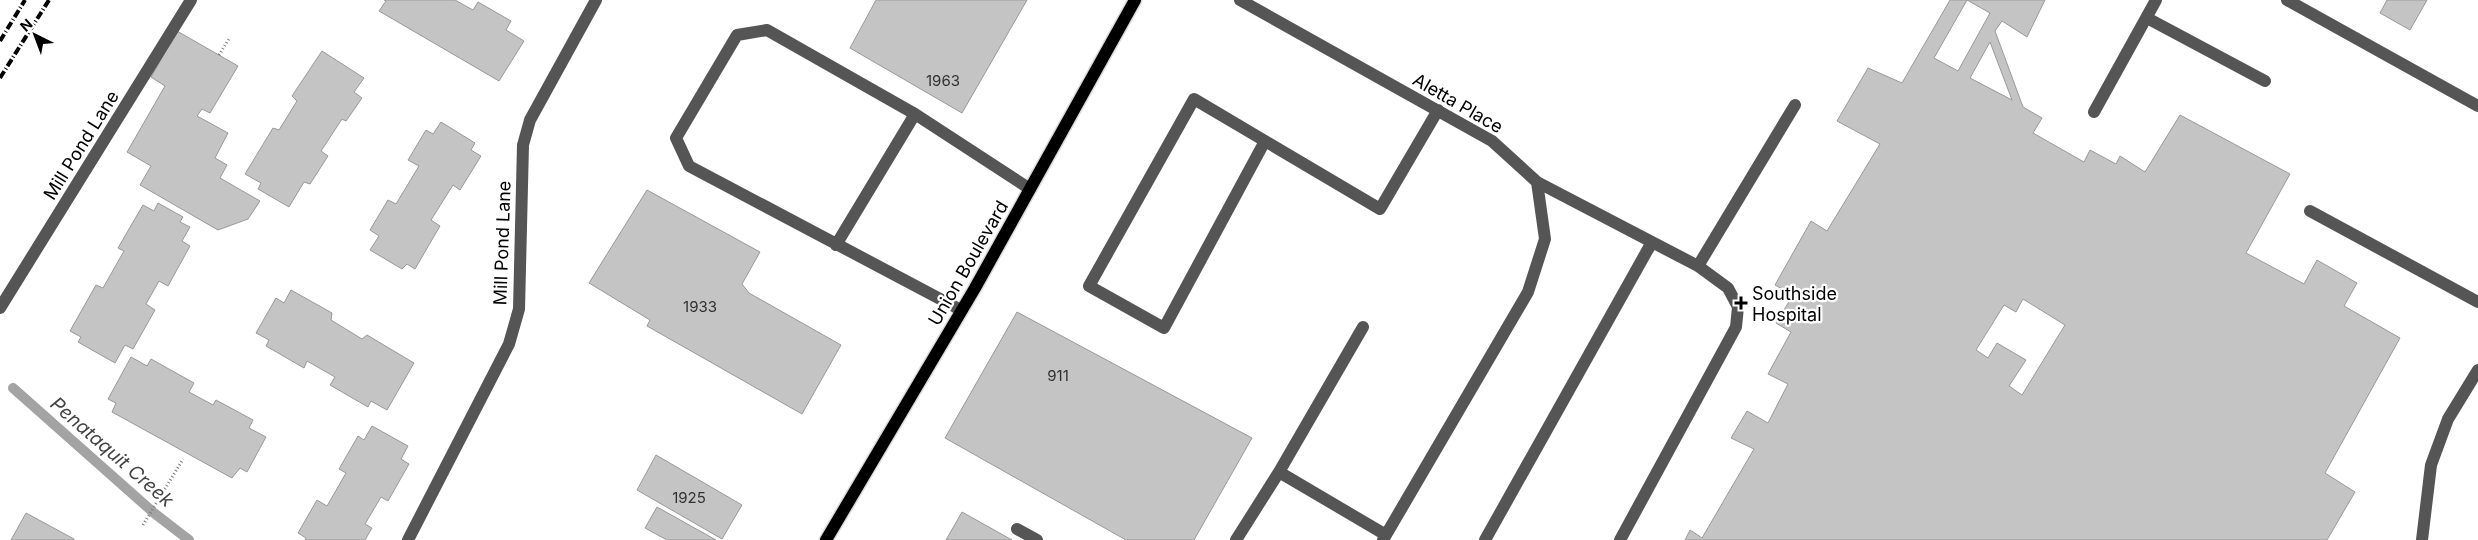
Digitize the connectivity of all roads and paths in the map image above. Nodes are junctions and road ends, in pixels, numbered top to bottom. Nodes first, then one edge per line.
1 (191, 0) edge
2 (596, 0) edge
3 (1135, 0) edge
4 (1240, 0) edge
5 (2156, 0) edge
6 (2287, 0) edge
7 (2147, 18) junction
8 (230, 36) dead end
9 (219, 55) dead end
10 (2265, 82) dead end
11 (1795, 105) dead end
12 (2478, 106) edge
13 (1438, 110) junction
14 (2094, 112) dead end
15 (916, 114) junction
16 (1265, 141) junction
17 (1537, 182) junction
18 (1030, 189) junction
19 (2310, 211) dead end
20 (1652, 242) junction
21 (836, 245) junction
22 (1698, 266) junction
23 (2478, 302) edge
24 (0, 308) edge
25 (961, 310) junction
26 (1363, 327) dead end
27 (2478, 370) edge
28 (183, 459) dead end
29 (1279, 472) junction
30 (143, 526) dead end
31 (1017, 529) dead end
32 (1385, 537) edge
33 (408, 540) edge
34 (826, 540) edge
35 (1037, 540) edge
36 (1236, 540) edge
37 (1485, 540) edge
38 (1620, 540) edge
39 (2422, 540) edge

1 - 24 street, Mill Pond Lane
2 - 33 street, Mill Pond Lane
3 - 18 main road, Union Boulevard
4 - 13 street, Aletta Place
5 - 7 street
6 - 12 street
7 - 10 street
7 - 14 street
8 - 9 path
11 - 22 street
13 - 16 street
13 - 17 street, Aletta Place
15 - 18 street
15 - 21 street
15 - 21 street
16 - 16 street
17 - 20 street, Aletta Place
17 - 32 street
18 - 25 main road, Union Boulevard
19 - 23 street
20 - 22 street, Aletta Place
20 - 37 street
21 - 25 street
22 - 38 street, Aletta Place
25 - 34 main road, Union Boulevard
26 - 29 street
27 - 39 street
28 - 30 path
29 - 32 street
29 - 36 street
31 - 35 street

